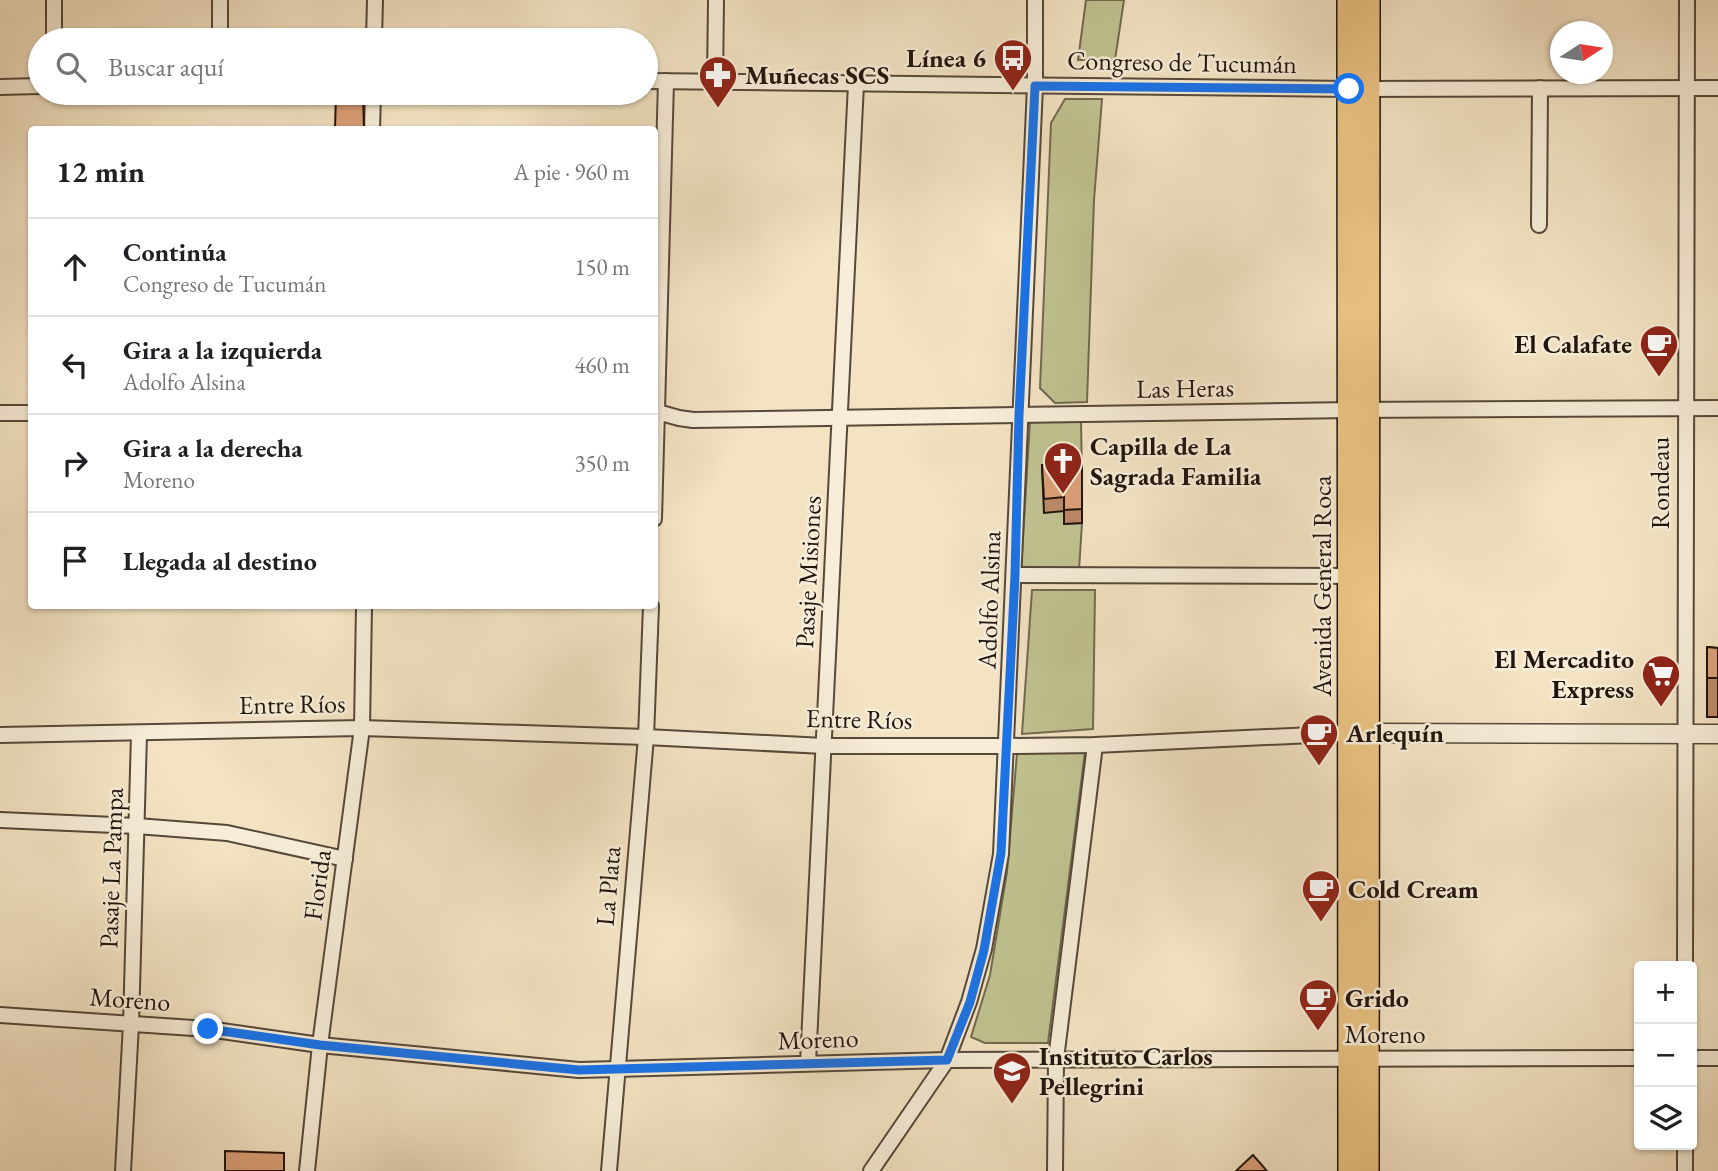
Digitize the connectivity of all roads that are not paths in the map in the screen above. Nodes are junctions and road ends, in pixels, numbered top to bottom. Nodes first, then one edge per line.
1 (54, 0) edge
2 (220, 0) edge
3 (375, 0) edge
4 (716, 0) edge
5 (1035, 0) edge
6 (1349, 0) edge
7 (1368, 0) edge
8 (1687, 0) edge
9 (54, 28) edge
10 (220, 28) edge
11 (374, 28) edge
12 (658, 80) edge
13 (666, 80) junction
14 (715, 81) junction
15 (856, 84) junction
16 (28, 86) edge
17 (1035, 86) junction
18 (0, 87) edge
19 (1358, 88) junction
20 (1540, 88) junction
21 (1686, 88) junction
22 (1718, 88) edge
23 (373, 105) edge
24 (372, 126) edge
25 (1539, 225) dead end
26 (658, 374) edge
27 (1685, 408) junction
28 (1718, 408) edge
29 (658, 411) edge
30 (1359, 411) junction
31 (0, 413) edge
32 (28, 413) edge
33 (1019, 415) junction
34 (840, 419) junction
35 (1015, 575) junction
36 (1350, 576) junction
37 (364, 609) edge
38 (651, 609) edge
39 (362, 728) junction
40 (1360, 733) junction
41 (139, 734) junction
42 (1685, 734) junction
43 (1718, 734) edge
44 (0, 735) edge
45 (646, 737) junction
46 (1095, 745) junction
47 (824, 746) junction
48 (1007, 746) junction
49 (0, 820) edge
50 (136, 826) junction
51 (345, 859) junction
52 (1685, 961) edge
53 (0, 1015) edge
54 (131, 1024) junction
55 (320, 1045) junction
56 (1357, 1058) junction
57 (1634, 1058) edge
58 (1697, 1058) edge
59 (1718, 1058) edge
60 (1056, 1059) junction
61 (947, 1060) junction
62 (808, 1063) junction
63 (617, 1070) junction
64 (1685, 1150) edge
65 (124, 1171) edge
66 (307, 1171) edge
67 (609, 1171) edge
68 (871, 1171) edge
69 (1055, 1171) edge
70 (1350, 1171) edge
71 (1367, 1171) edge
72 (1685, 1171) edge

1 - 9 street
2 - 10 street
3 - 11 street
4 - 14 street
5 - 17 street, Adolfo Alsina
6 - 19 main road, Avenida General Roca
7 - 19 main road, Avenida General Roca
8 - 21 street, Rondeau
12 - 13 street, Congreso de Tucumán
13 - 14 street, Congreso de Tucumán
13 - 26 street
14 - 15 street, Congreso de Tucumán
15 - 17 street, Congreso de Tucumán
15 - 34 street, Pasaje Misiones
16 - 18 street
17 - 19 street, Congreso de Tucumán
17 - 33 street, Adolfo Alsina
19 - 20 street, Congreso de Tucumán
19 - 30 main road, Avenida General Roca
20 - 21 street, Congreso de Tucumán
20 - 25 street
21 - 22 street, Congreso de Tucumán
21 - 27 street, Rondeau
23 - 24 street
27 - 28 street, Las Heras
27 - 30 street, Las Heras
27 - 42 street, Rondeau
29 - 34 street, Las Heras
30 - 33 street, Las Heras
30 - 36 main road, Avenida General Roca
30 - 40 main road, Avenida General Roca
31 - 32 street
33 - 34 street, Las Heras
33 - 35 street, Adolfo Alsina
34 - 47 street, Pasaje Misiones
35 - 36 street
35 - 48 street, Adolfo Alsina
36 - 40 main road, Avenida General Roca
37 - 39 street, Florida
38 - 45 street, La Plata
39 - 41 street, Entre Ríos
39 - 45 street, Entre Ríos
39 - 51 street, Florida
40 - 42 street, Entre Ríos
40 - 46 street, Entre Ríos
40 - 56 main road, Avenida General Roca
41 - 44 street, Entre Ríos
41 - 50 street, Pasaje La Pampa
42 - 43 street, Entre Ríos
42 - 52 street, Rondeau
45 - 47 street, Entre Ríos
45 - 63 street, La Plata
46 - 48 street, Entre Ríos
46 - 60 street
47 - 48 street, Entre Ríos
47 - 62 street, Pasaje Misiones
48 - 61 street, Adolfo Alsina
49 - 50 street
50 - 51 street
50 - 54 street, Pasaje La Pampa
51 - 55 street, Florida
53 - 54 street, Moreno
54 - 55 street, Moreno
54 - 65 street, Pasaje La Pampa
55 - 63 street, Moreno
55 - 66 street, Florida
56 - 57 street, Moreno
56 - 60 street, Moreno
56 - 70 main road, Avenida General Roca
56 - 71 main road, Avenida General Roca
58 - 59 street
60 - 61 street, Moreno
60 - 69 street
61 - 62 street, Moreno
61 - 68 street, Adolfo Alsina
62 - 63 street, Moreno
63 - 67 street, La Plata
64 - 72 street

